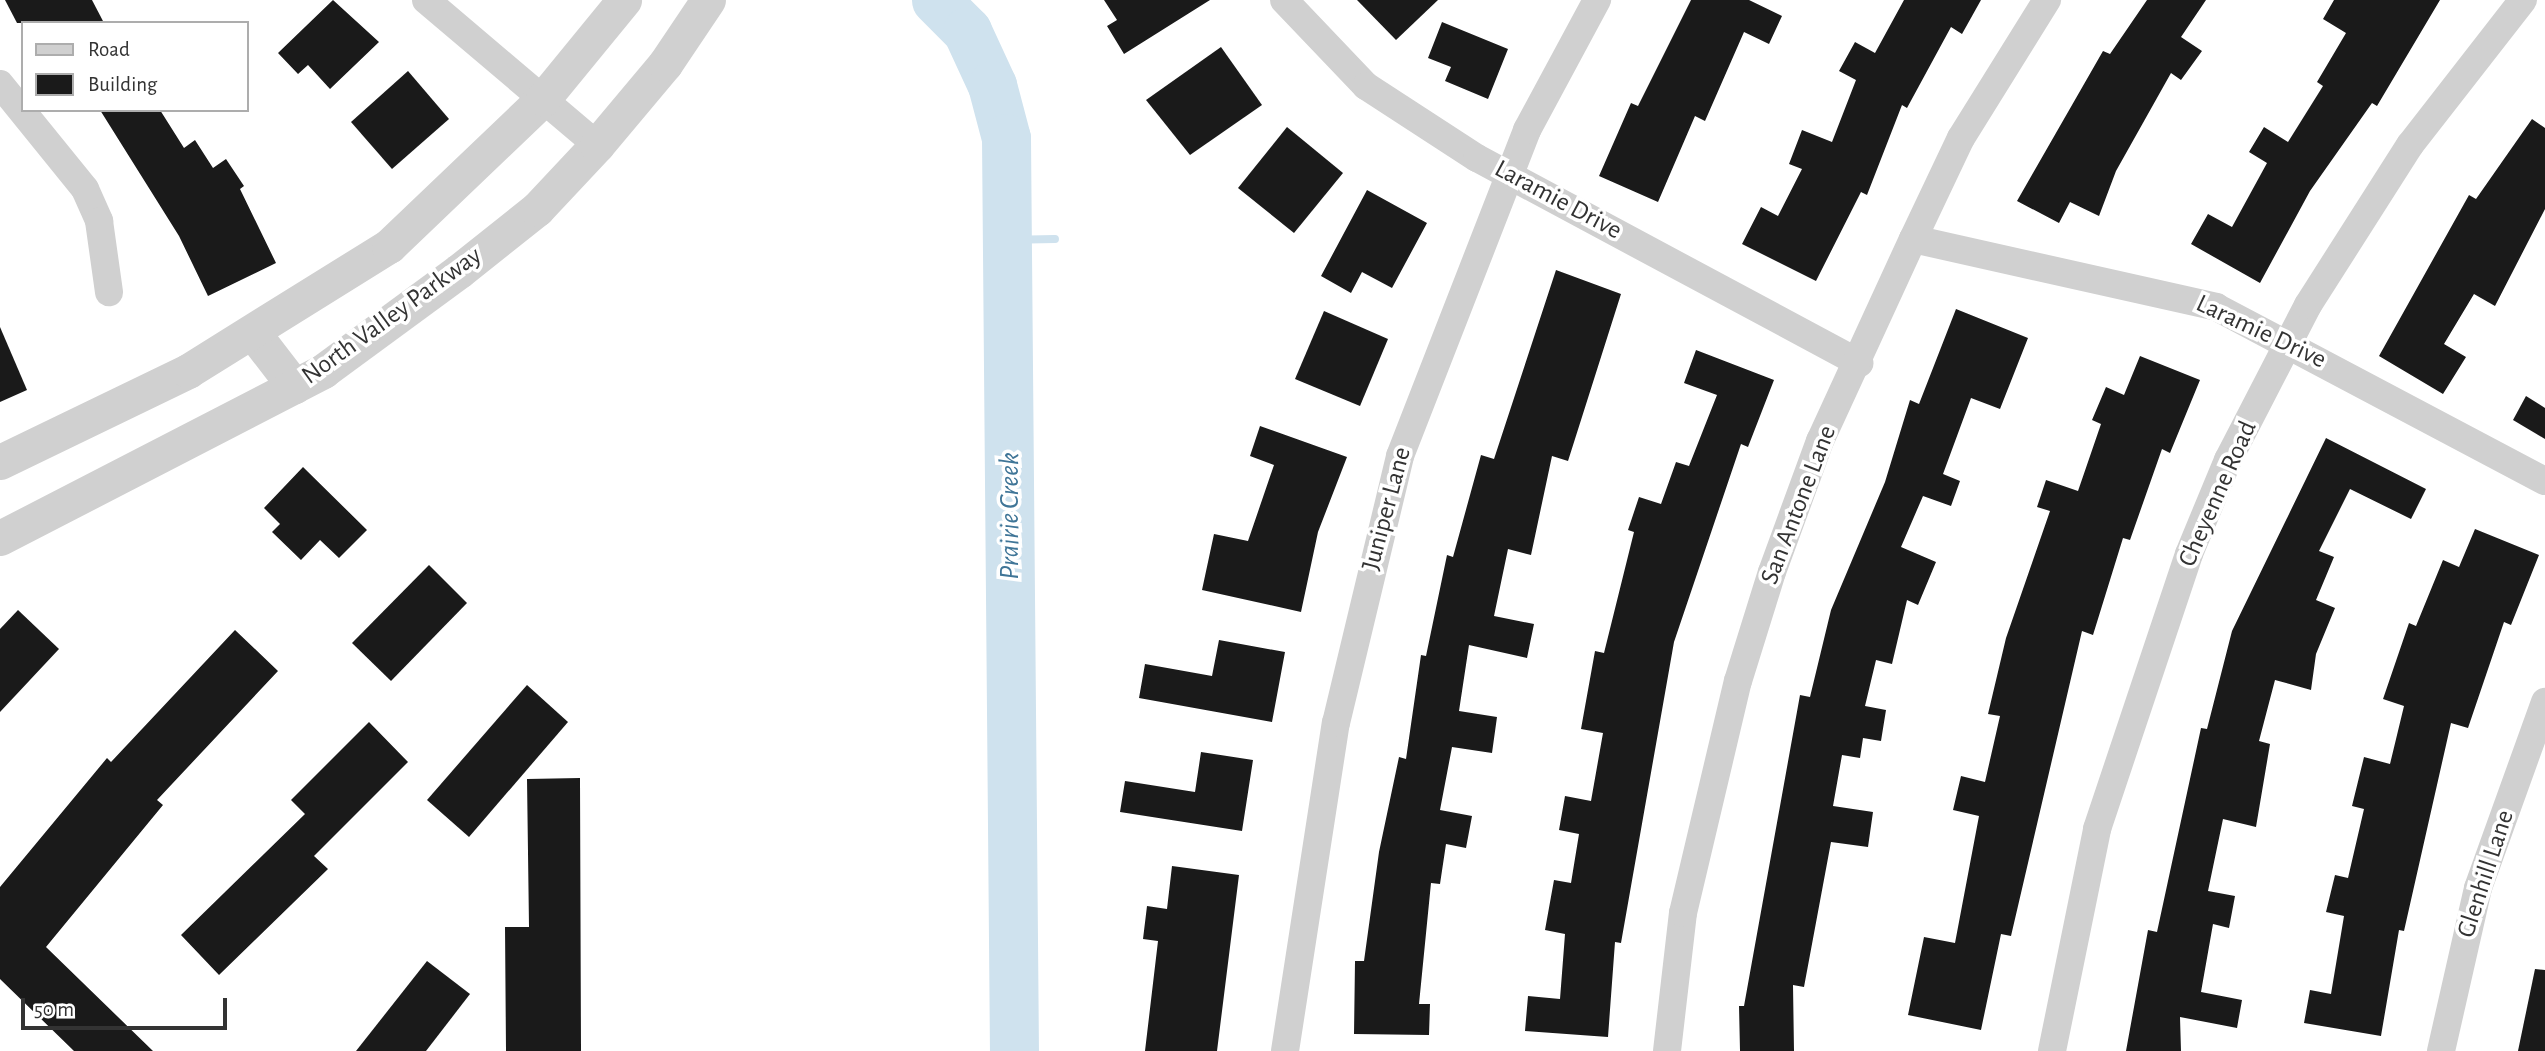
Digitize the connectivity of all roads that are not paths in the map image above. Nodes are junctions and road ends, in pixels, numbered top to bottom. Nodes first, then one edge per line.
1 (426, 0) edge
2 (624, 0) edge
3 (708, 0) edge
4 (1284, 0) edge
5 (1597, 0) edge
6 (2047, 0) edge
7 (2523, 0) edge
8 (0, 85) edge
9 (543, 99) junction
10 (21, 111) edge
11 (22, 112) edge
12 (597, 145) junction
13 (1509, 173) junction
14 (1913, 239) junction
15 (109, 292) dead end
16 (254, 334) junction
17 (2290, 344) junction
18 (1860, 363) junction
19 (294, 386) junction
20 (0, 462) edge
21 (2545, 481) edge
22 (0, 538) edge
23 (2545, 702) edge
24 (1285, 1051) edge
25 (1667, 1051) edge
26 (2052, 1051) edge
27 (2441, 1051) edge

1 - 9 street
2 - 9 street
3 - 12 street, North Valley Parkway
4 - 13 street, Laramie Drive
5 - 13 street, Juniper Lane
6 - 14 street, San Antone Lane
7 - 17 street, Cheyenne Road
8 - 10 street
9 - 12 street
9 - 16 street
11 - 15 street
12 - 19 street, North Valley Parkway
13 - 18 street, Laramie Drive
13 - 24 street, Juniper Lane
14 - 17 street, Laramie Drive
14 - 18 street, San Antone Lane
16 - 19 street
16 - 20 street
17 - 21 street, Laramie Drive
17 - 26 street, Cheyenne Road
18 - 25 street, San Antone Lane
19 - 22 street, North Valley Parkway
23 - 27 street, Glenhill Lane

